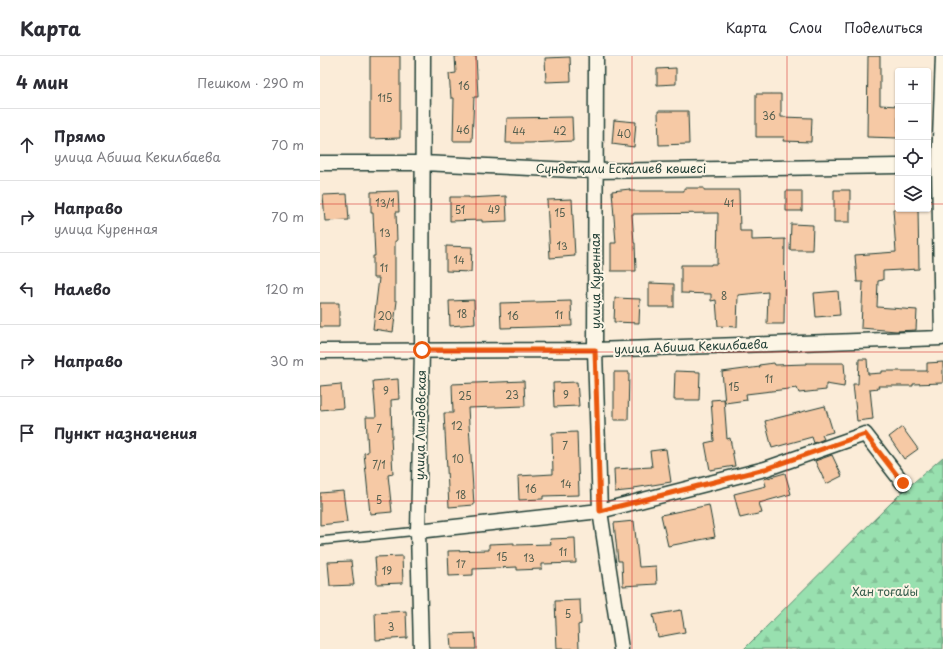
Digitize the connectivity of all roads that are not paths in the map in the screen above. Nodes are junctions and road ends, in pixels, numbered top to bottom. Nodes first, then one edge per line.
1 (423, 56) edge
2 (596, 56) edge
3 (943, 56) edge
4 (942, 81) edge
5 (320, 163) edge
6 (422, 163) junction
7 (895, 166) edge
8 (934, 166) edge
9 (595, 171) junction
10 (942, 338) edge
11 (422, 350) junction
12 (595, 350) junction
13 (320, 351) edge
14 (903, 483) dead end
15 (600, 511) junction
16 (418, 530) junction
17 (320, 541) edge
18 (421, 649) edge
19 (621, 649) edge

1 - 6 street, улица Линдовская
2 - 9 street, улица Куренная
3 - 4 street
4 - 8 street
5 - 6 street, Сүндетқали Есқалиев көшесі
6 - 9 street, Сүндетқали Есқалиев көшесі
6 - 11 street, улица Линдовская
7 - 9 street, Сүндетқали Есқалиев көшесі
8 - 10 street
9 - 12 street, улица Куренная
10 - 12 street, улица Абиша Кекилбаева
11 - 12 street, улица Абиша Кекилбаева
11 - 13 street, улица Абиша Кекилбаева
11 - 16 street, улица Линдовская
12 - 15 street, улица Куренная
14 - 15 street
15 - 16 street
15 - 19 street, улица Куренная
16 - 17 lane
16 - 18 street, улица Линдовская

